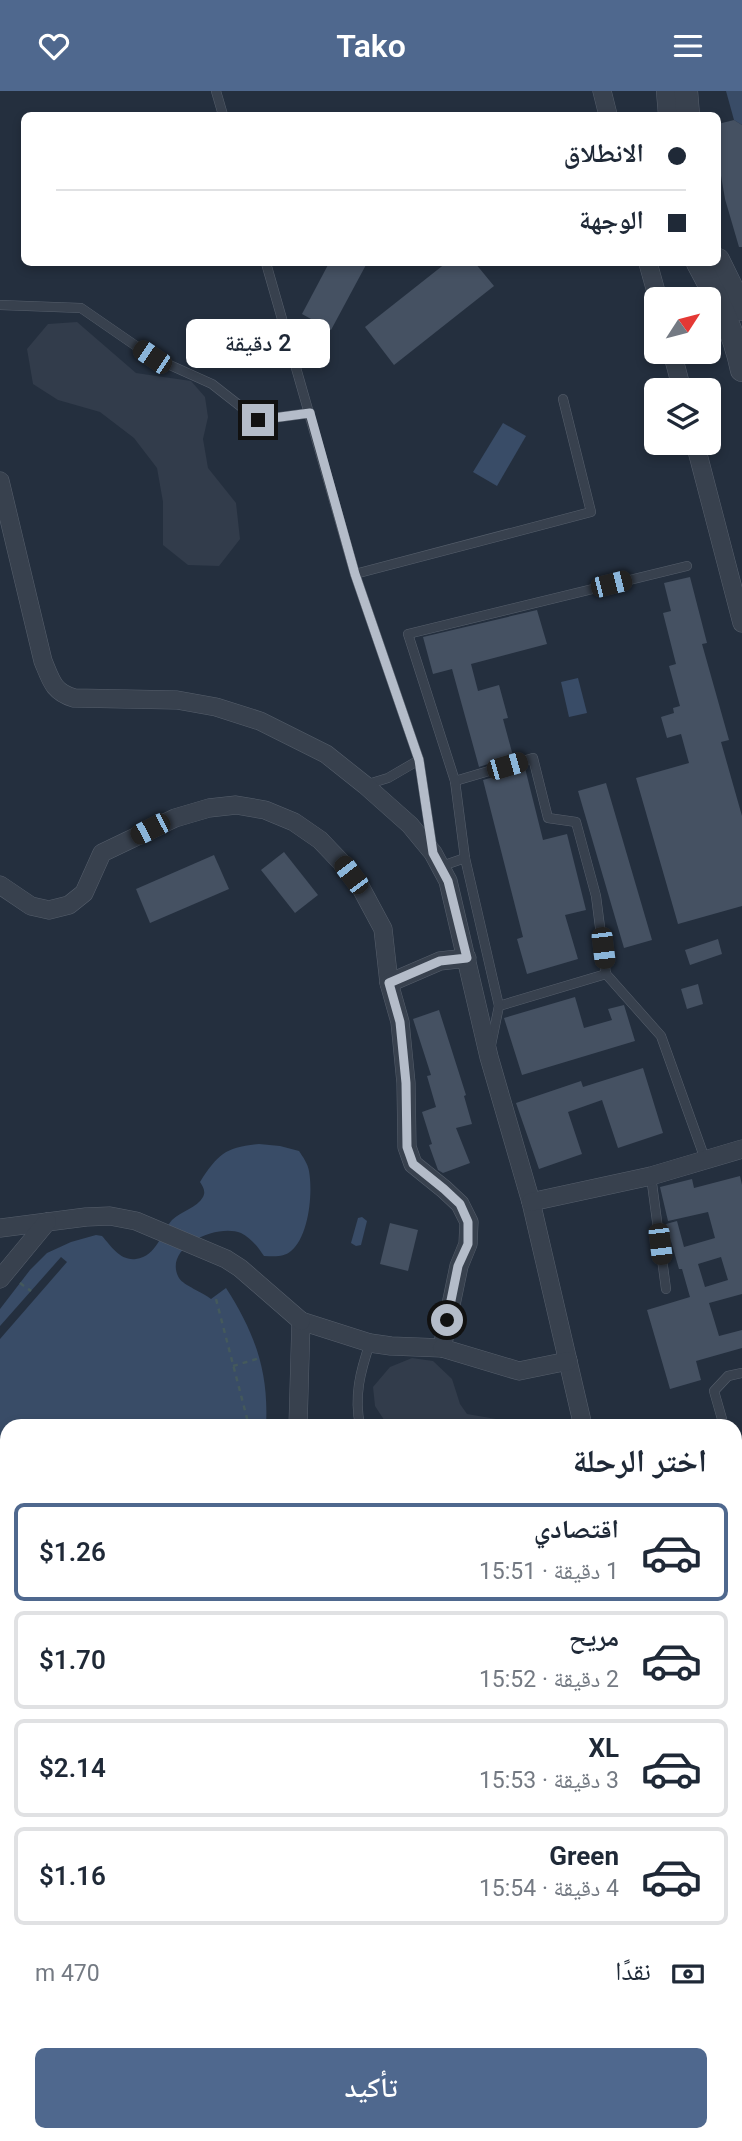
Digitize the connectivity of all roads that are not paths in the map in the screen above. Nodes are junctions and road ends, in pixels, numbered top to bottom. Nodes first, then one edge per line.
1 (216, 91) edge
2 (601, 91) edge
3 (667, 91) edge
4 (686, 91) edge
5 (222, 112) edge
6 (607, 112) edge
7 (670, 112) edge
8 (688, 112) edge
9 (267, 266) edge
10 (649, 266) edge
11 (700, 266) edge
12 (721, 266) edge
13 (655, 287) edge
14 (0, 305) edge
15 (742, 309) edge
16 (741, 358) edge
17 (563, 399) dead end
18 (310, 413) junction
19 (698, 455) edge
20 (0, 481) edge
21 (687, 566) dead end
22 (355, 574) junction
23 (742, 623) edge
24 (419, 760) junction
25 (455, 782) junction
26 (365, 785) junction
27 (465, 858) junction
28 (438, 860) junction
29 (0, 885) edge
30 (467, 958) junction
31 (606, 974) junction
32 (389, 983) junction
33 (499, 1006) junction
34 (489, 1057) junction
35 (742, 1149) edge
36 (705, 1159) junction
37 (651, 1176) junction
38 (531, 1202) junction
39 (47, 1222) junction
40 (0, 1228) edge
41 (0, 1279) edge
42 (666, 1289) dead end
43 (301, 1321) junction
44 (370, 1343) junction
45 (442, 1348) junction
46 (568, 1361) junction
47 (742, 1373) edge
48 (298, 1419) edge
49 (359, 1419) edge
50 (581, 1419) edge
51 (722, 1419) edge

1 - 5 lane
2 - 6 street
3 - 7 street
4 - 8 street
9 - 18 lane
10 - 13 street
11 - 16 street
12 - 15 street
14 - 18 lane
17 - 22 lane
18 - 22 lane
19 - 23 street
20 - 26 street
21 - 25 lane
22 - 24 lane
24 - 26 lane
24 - 28 lane
25 - 27 lane
25 - 31 lane
26 - 28 street
27 - 28 lane
27 - 33 lane
28 - 30 street
29 - 32 street
30 - 32 street
30 - 34 street
31 - 33 lane
31 - 36 lane
32 - 45 street
33 - 34 lane
34 - 38 street
35 - 36 street
36 - 37 street
37 - 38 street
37 - 42 lane
38 - 46 street
39 - 40 street
39 - 41 street
39 - 43 street
43 - 44 street
43 - 48 street
44 - 45 street
44 - 49 lane
45 - 46 street
46 - 50 street
47 - 51 lane

